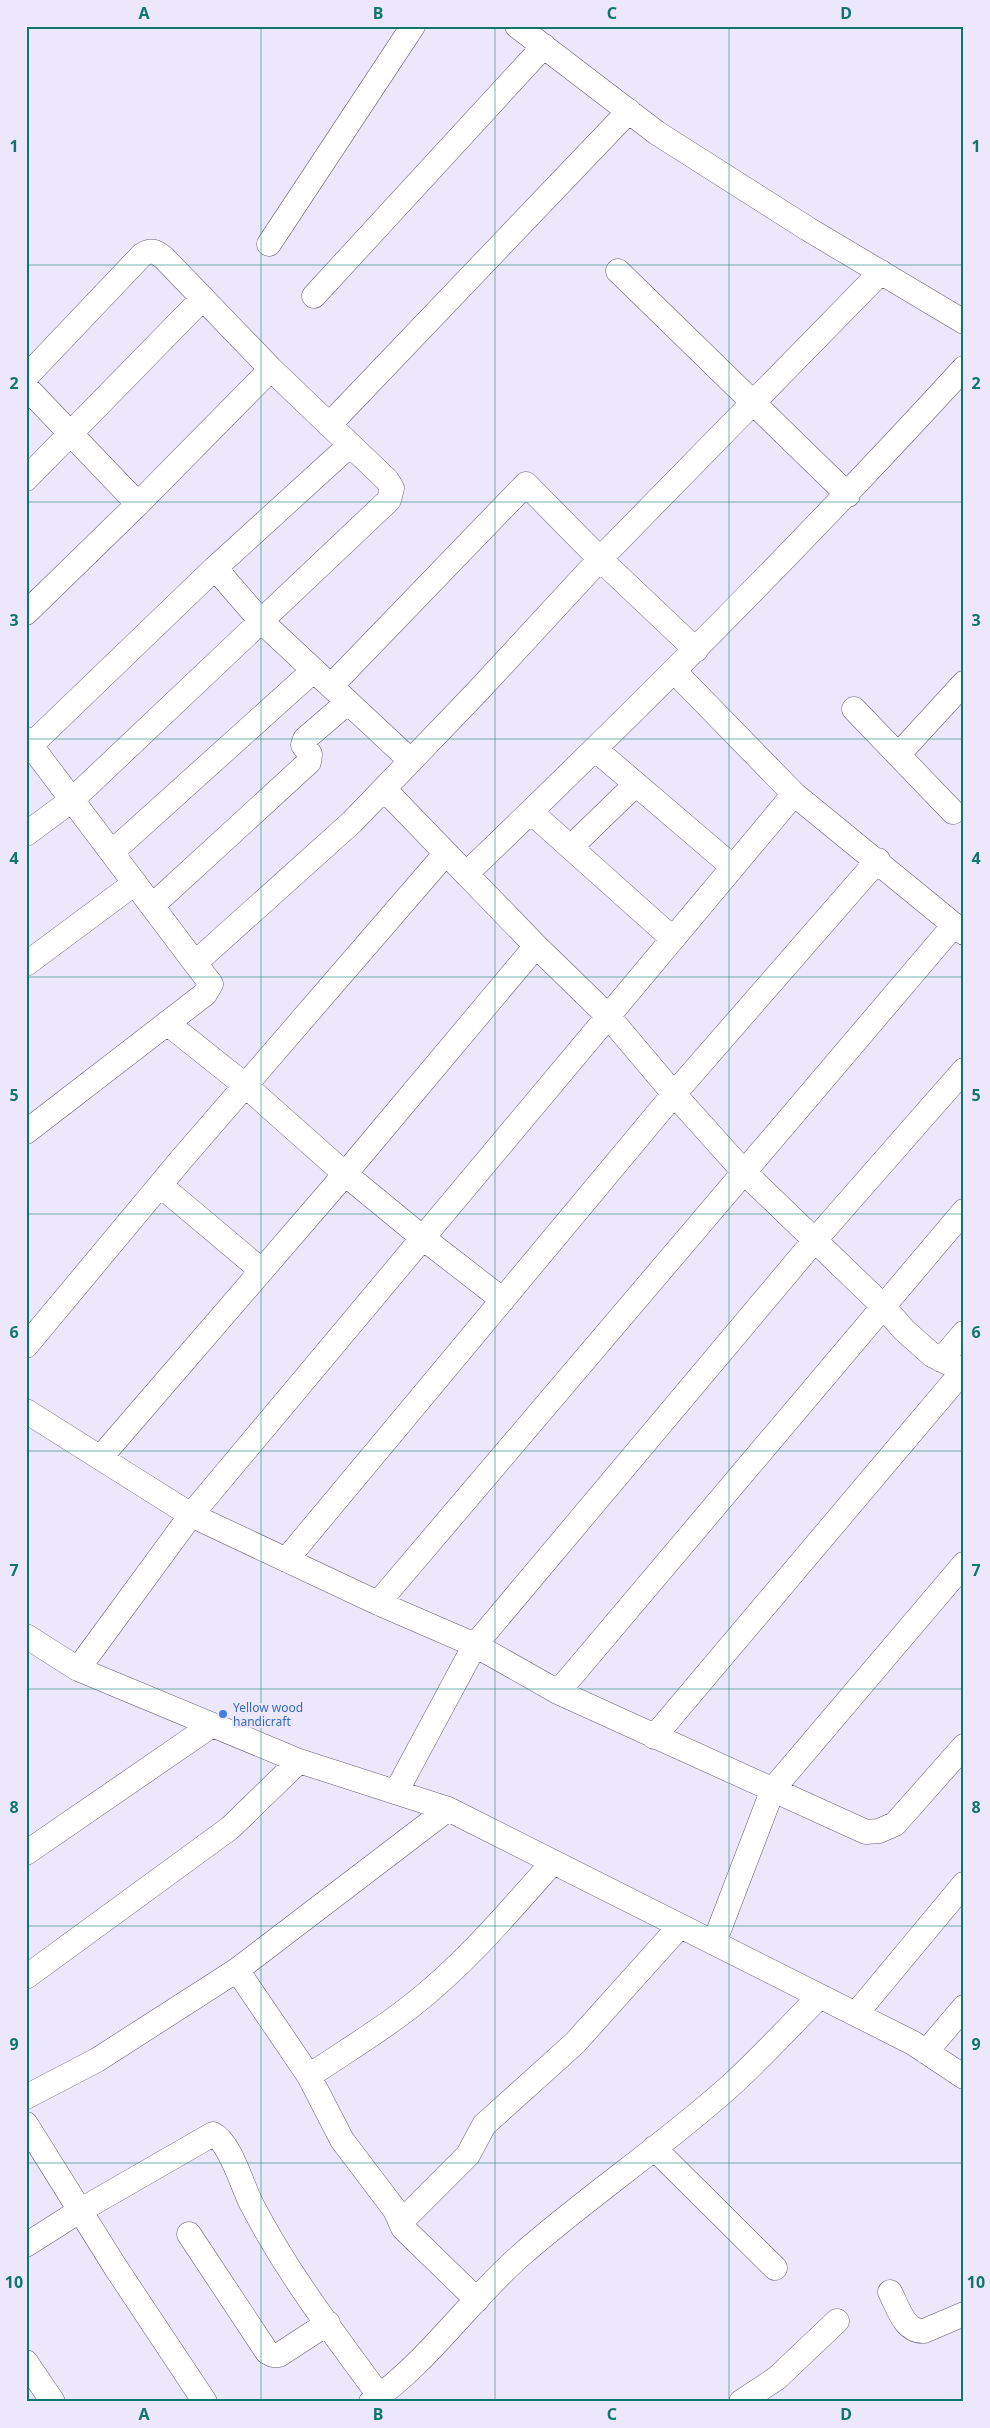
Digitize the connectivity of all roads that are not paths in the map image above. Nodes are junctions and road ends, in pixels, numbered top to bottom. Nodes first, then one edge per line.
1 (413, 26) edge
2 (519, 27) edge
3 (544, 46) junction
4 (628, 111) junction
5 (269, 244) dead end
6 (618, 271) dead end
7 (881, 272) junction
8 (314, 296) dead end
9 (203, 298) junction
10 (964, 322) edge
11 (964, 368) edge
12 (271, 369) junction
13 (26, 377) edge
14 (26, 387) edge
15 (754, 403) junction
16 (329, 425) junction
17 (72, 434) junction
18 (350, 445) junction
19 (26, 479) edge
20 (848, 495) junction
21 (138, 504) junction
22 (600, 558) junction
23 (215, 568) junction
24 (26, 614) edge
25 (260, 620) junction
26 (696, 650) junction
27 (314, 670) junction
28 (674, 671) junction
29 (964, 684) edge
30 (340, 694) junction
31 (854, 709) dead end
32 (28, 742) edge
33 (596, 750) junction
34 (898, 755) junction
35 (411, 761) junction
36 (636, 784) junction
37 (384, 789) junction
38 (794, 794) junction
39 (72, 800) junction
40 (531, 812) junction
41 (954, 812) dead end
42 (26, 834) edge
43 (572, 847) junction
44 (112, 852) junction
45 (446, 852) junction
46 (878, 860) junction
47 (734, 867) junction
48 (466, 874) junction
49 (135, 883) junction
50 (152, 906) junction
51 (959, 929) edge
52 (673, 939) junction
53 (536, 946) junction
54 (196, 962) junction
55 (26, 964) edge
56 (608, 1016) junction
57 (167, 1023) junction
58 (964, 1070) edge
59 (246, 1086) junction
60 (674, 1094) junction
61 (26, 1132) edge
62 (744, 1172) junction
63 (345, 1174) junction
64 (160, 1185) junction
65 (964, 1211) edge
66 (423, 1238) junction
67 (815, 1240) junction
68 (261, 1270) junction
69 (503, 1300) junction
70 (883, 1306) junction
71 (964, 1334) edge
72 (26, 1346) edge
73 (941, 1360) junction
74 (963, 1371) edge
75 (26, 1411) edge
76 (101, 1457) junction
77 (191, 1516) junction
78 (286, 1560) junction
79 (964, 1564) edge
80 (378, 1603) junction
81 (29, 1641) edge
82 (475, 1645) junction
83 (78, 1669) junction
84 (558, 1692) junction
85 (212, 1725) junction
86 (654, 1737) junction
87 (964, 1746) edge
88 (298, 1761) junction
89 (773, 1789) junction
90 (396, 1792) junction
91 (448, 1809) junction
92 (26, 1853) edge
93 (553, 1862) junction
94 (964, 1884) edge
95 (680, 1926) junction
96 (714, 1942) junction
97 (237, 1970) junction
98 (26, 1977) edge
99 (820, 1996) junction
100 (964, 2007) edge
101 (856, 2014) junction
102 (926, 2052) junction
103 (310, 2076) junction
104 (964, 2077) edge
105 (26, 2097) edge
106 (26, 2124) edge
107 (654, 2148) junction
108 (81, 2210) junction
109 (401, 2222) junction
110 (189, 2234) dead end
111 (26, 2245) edge
112 (775, 2268) dead end
113 (890, 2292) dead end
114 (476, 2300) junction
115 (964, 2314) edge
116 (837, 2320) dead end
117 (328, 2323) junction
118 (26, 2362) edge
119 (378, 2400) edge
120 (53, 2402) edge
121 (205, 2402) edge
122 (741, 2402) edge

1 - 5 street
2 - 3 street
3 - 4 street
3 - 8 street
4 - 7 street
4 - 16 street
6 - 15 street
7 - 10 street
7 - 15 street
9 - 12 street
9 - 13 street
9 - 17 street
11 - 20 street
12 - 16 street
12 - 21 street
14 - 17 street
15 - 20 street
15 - 22 street
16 - 18 street
17 - 19 street
17 - 21 street
18 - 23 street
18 - 25 street
20 - 26 street
21 - 24 street
22 - 26 street
22 - 30 street
22 - 35 street
23 - 25 street
23 - 32 street
25 - 27 street
25 - 39 street
26 - 28 street
27 - 30 street
27 - 44 street
28 - 33 street
28 - 38 street
29 - 34 street
30 - 35 street
30 - 50 street
31 - 34 street
32 - 39 street
33 - 36 street
33 - 40 street
34 - 41 street
35 - 37 street
36 - 43 street
36 - 47 street
37 - 45 street
37 - 54 street
38 - 46 street
38 - 47 street
39 - 42 street
39 - 44 street
40 - 43 street
40 - 48 street
43 - 52 street
44 - 49 street
45 - 48 street
45 - 59 street
46 - 51 street
46 - 60 street
47 - 52 street
48 - 53 street
49 - 50 street
49 - 55 street
50 - 54 street
51 - 62 street
52 - 56 street
53 - 56 street
53 - 63 street
54 - 57 street
56 - 60 street
56 - 66 street
57 - 59 street
57 - 61 street
58 - 67 street
59 - 63 street
59 - 64 street
60 - 62 street
60 - 69 street
62 - 67 street
62 - 80 street
63 - 66 street
63 - 68 street
64 - 68 street
64 - 72 street
65 - 70 street
66 - 69 street
66 - 77 street
67 - 70 street
67 - 82 street
68 - 76 street
69 - 78 street
70 - 73 street
70 - 84 street
71 - 73 street
73 - 74 street
74 - 86 street
75 - 76 street
76 - 77 street
77 - 78 street
77 - 83 street
78 - 80 street
79 - 89 street
80 - 82 street
81 - 83 street
82 - 84 street
82 - 90 street
83 - 85 street
84 - 86 street
85 - 88 street
85 - 92 street
86 - 89 street
87 - 89 street
88 - 90 street
88 - 98 street
89 - 96 street
90 - 91 street
91 - 93 street
91 - 97 street
93 - 95 street
93 - 103 street
94 - 101 street
95 - 96 street
95 - 109 street
96 - 99 street
97 - 103 street
97 - 105 street
99 - 101 street
99 - 107 street
100 - 102 street
101 - 102 street
102 - 104 street
103 - 109 street
106 - 108 street
107 - 112 street
107 - 114 street
108 - 111 street
108 - 117 street
108 - 121 street
109 - 114 street
110 - 117 street
113 - 115 street
114 - 119 street
116 - 122 street
117 - 119 street
118 - 120 street

